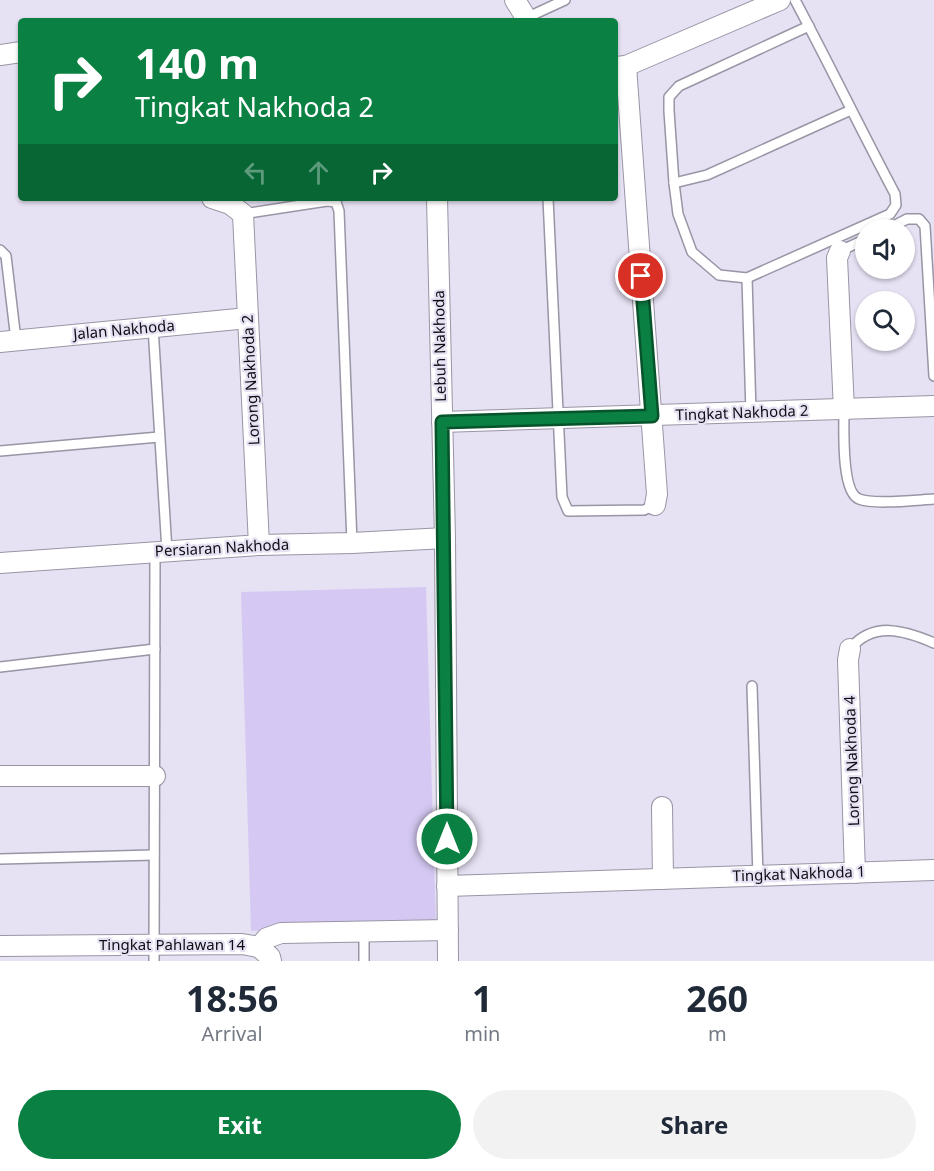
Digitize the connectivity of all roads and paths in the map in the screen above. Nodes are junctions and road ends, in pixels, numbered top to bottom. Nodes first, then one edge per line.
1 (515, 0) edge
2 (565, 0) edge
3 (780, 0) edge
4 (795, 0) edge
5 (526, 18) edge
6 (529, 18) edge
7 (808, 26) junction
8 (18, 52) edge
9 (0, 55) edge
10 (621, 66) edge
11 (851, 110) junction
12 (674, 183) junction
13 (221, 201) edge
14 (436, 201) edge
15 (548, 201) edge
16 (243, 214) junction
17 (915, 219) edge
18 (855, 244) edge
19 (0, 250) edge
20 (840, 251) joint
21 (747, 278) junction
22 (248, 318) junction
23 (153, 327) junction
24 (8, 341) edge
25 (934, 376) edge
26 (934, 406) edge
27 (844, 410) junction
28 (752, 413) junction
29 (652, 416) junction
30 (559, 418) junction
31 (442, 422) junction
32 (159, 437) junction
33 (0, 451) edge
34 (934, 499) edge
35 (655, 505) joint
36 (934, 505) edge
37 (445, 538) junction
38 (352, 543) junction
39 (259, 545) junction
40 (161, 551) junction
41 (0, 563) edge
42 (934, 643) edge
43 (155, 649) junction
44 (850, 649) joint
45 (0, 667) edge
46 (752, 686) dead end
47 (0, 776) edge
48 (155, 776) junction
49 (662, 807) dead end
50 (154, 855) junction
51 (0, 859) edge
52 (934, 870) edge
53 (855, 873) junction
54 (758, 876) junction
55 (663, 879) junction
56 (447, 886) junction
57 (448, 930) junction
58 (364, 931) junction
59 (0, 946) edge
60 (154, 952) edge
61 (265, 954) edge
62 (364, 961) edge
63 (448, 961) edge

1 - 5 street
2 - 6 lane
3 - 10 street
4 - 7 lane
7 - 11 lane
7 - 12 lane
8 - 9 street
10 - 29 street
11 - 12 lane
11 - 21 lane
12 - 21 lane
13 - 16 street
14 - 31 street, Lebuh Nakhoda
15 - 30 lane
16 - 22 street, Lorong Nakhoda 2
16 - 38 lane
17 - 25 lane
18 - 20 lane
19 - 24 lane
20 - 27 street
21 - 28 lane
22 - 23 street, Jalan Nakhoda
22 - 39 street, Lorong Nakhoda 2
23 - 24 street, Jalan Nakhoda
23 - 32 lane
26 - 27 street, Tingkat Nakhoda 2
27 - 28 street, Tingkat Nakhoda 2
27 - 34 lane
28 - 29 street, Tingkat Nakhoda 2
29 - 30 street, Tingkat Nakhoda 2
29 - 35 street
30 - 31 street, Tingkat Nakhoda 2
30 - 35 lane
31 - 37 street, Lebuh Nakhoda
32 - 33 lane
32 - 40 lane
34 - 36 lane
37 - 38 street, Persiaran Nakhoda
37 - 56 street, Lebuh Nakhoda
38 - 39 street, Persiaran Nakhoda
39 - 40 street, Persiaran Nakhoda
40 - 41 street, Persiaran Nakhoda
40 - 43 lane
42 - 44 lane
43 - 45 lane
43 - 48 lane
44 - 53 street, Lorong Nakhoda 4
46 - 54 lane
47 - 48 street
48 - 50 lane
49 - 55 street
50 - 51 lane
50 - 60 lane
52 - 53 street, Tingkat Nakhoda 1
53 - 54 street, Tingkat Nakhoda 1
54 - 55 street, Tingkat Nakhoda 1
55 - 56 street, Tingkat Nakhoda 1
56 - 57 street, Lebuh Nakhoda
57 - 58 street, Tingkat Pahlawan 14
57 - 63 street, Lebuh Nakhoda
58 - 61 street, Tingkat Pahlawan 14
58 - 62 lane
59 - 60 street, Tingkat Pahlawan 14
60 - 61 street, Tingkat Pahlawan 14

